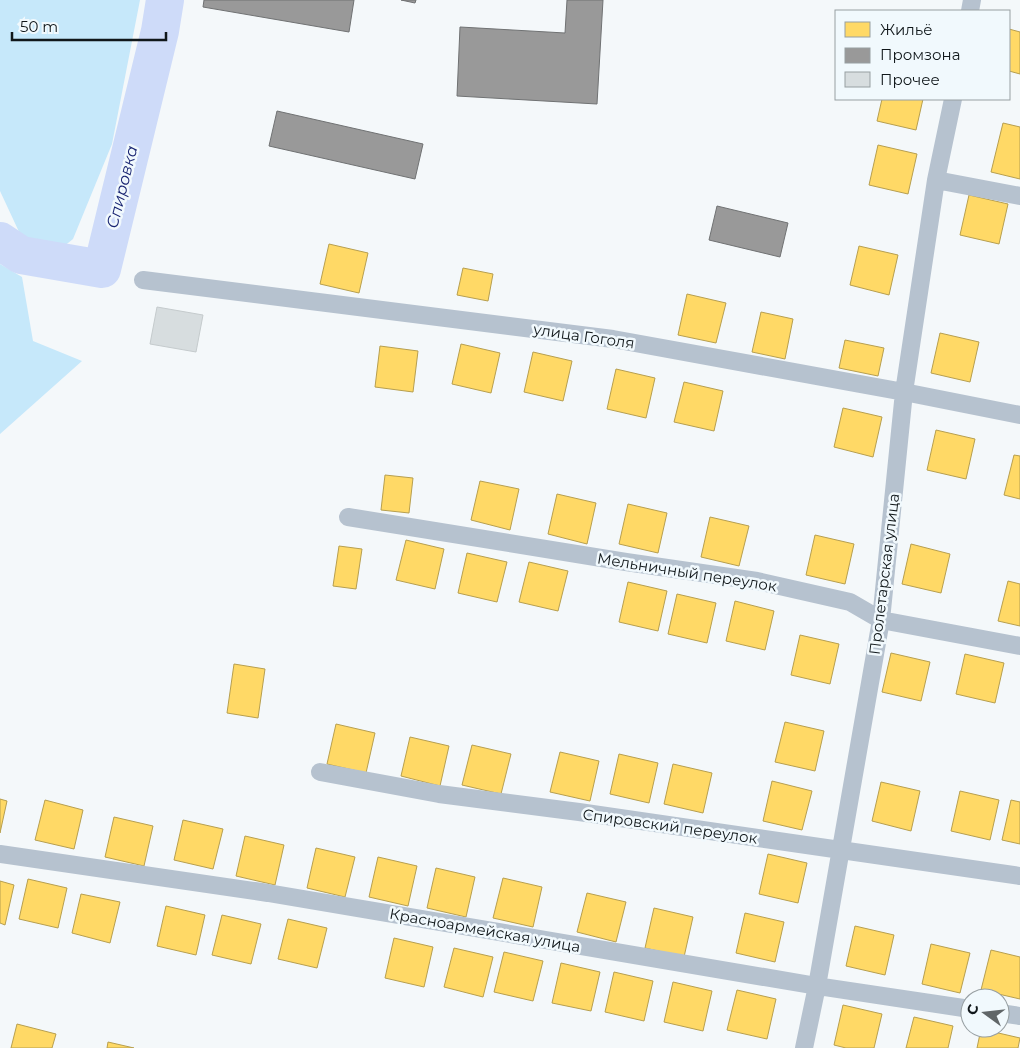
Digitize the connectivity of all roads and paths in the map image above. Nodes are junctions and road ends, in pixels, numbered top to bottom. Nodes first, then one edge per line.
1 (953, 100) edge
2 (936, 180) junction
3 (1020, 196) edge
4 (143, 280) dead end
5 (904, 392) junction
6 (1020, 415) edge
7 (348, 517) dead end
8 (881, 620) junction
9 (1020, 646) edge
10 (320, 772) dead end
11 (841, 851) junction
12 (0, 854) edge
13 (1020, 876) edge
14 (817, 986) junction
15 (960, 1007) edge
16 (804, 1048) edge

1 - 2 street, Пролетарская улица
2 - 3 street
2 - 5 street, Пролетарская улица
4 - 5 street, улица Гоголя
5 - 6 street, улица Гоголя
5 - 8 street, Пролетарская улица
7 - 8 street, Мельничный переулок
8 - 9 street, Мельничный переулок
8 - 11 street, Пролетарская улица
10 - 11 street, Спировский переулок
11 - 13 street, Спировский переулок
11 - 14 street, Пролетарская улица
12 - 14 street, Красноармейская улица
14 - 15 street, Красноармейская улица
14 - 16 street, Пролетарская улица

